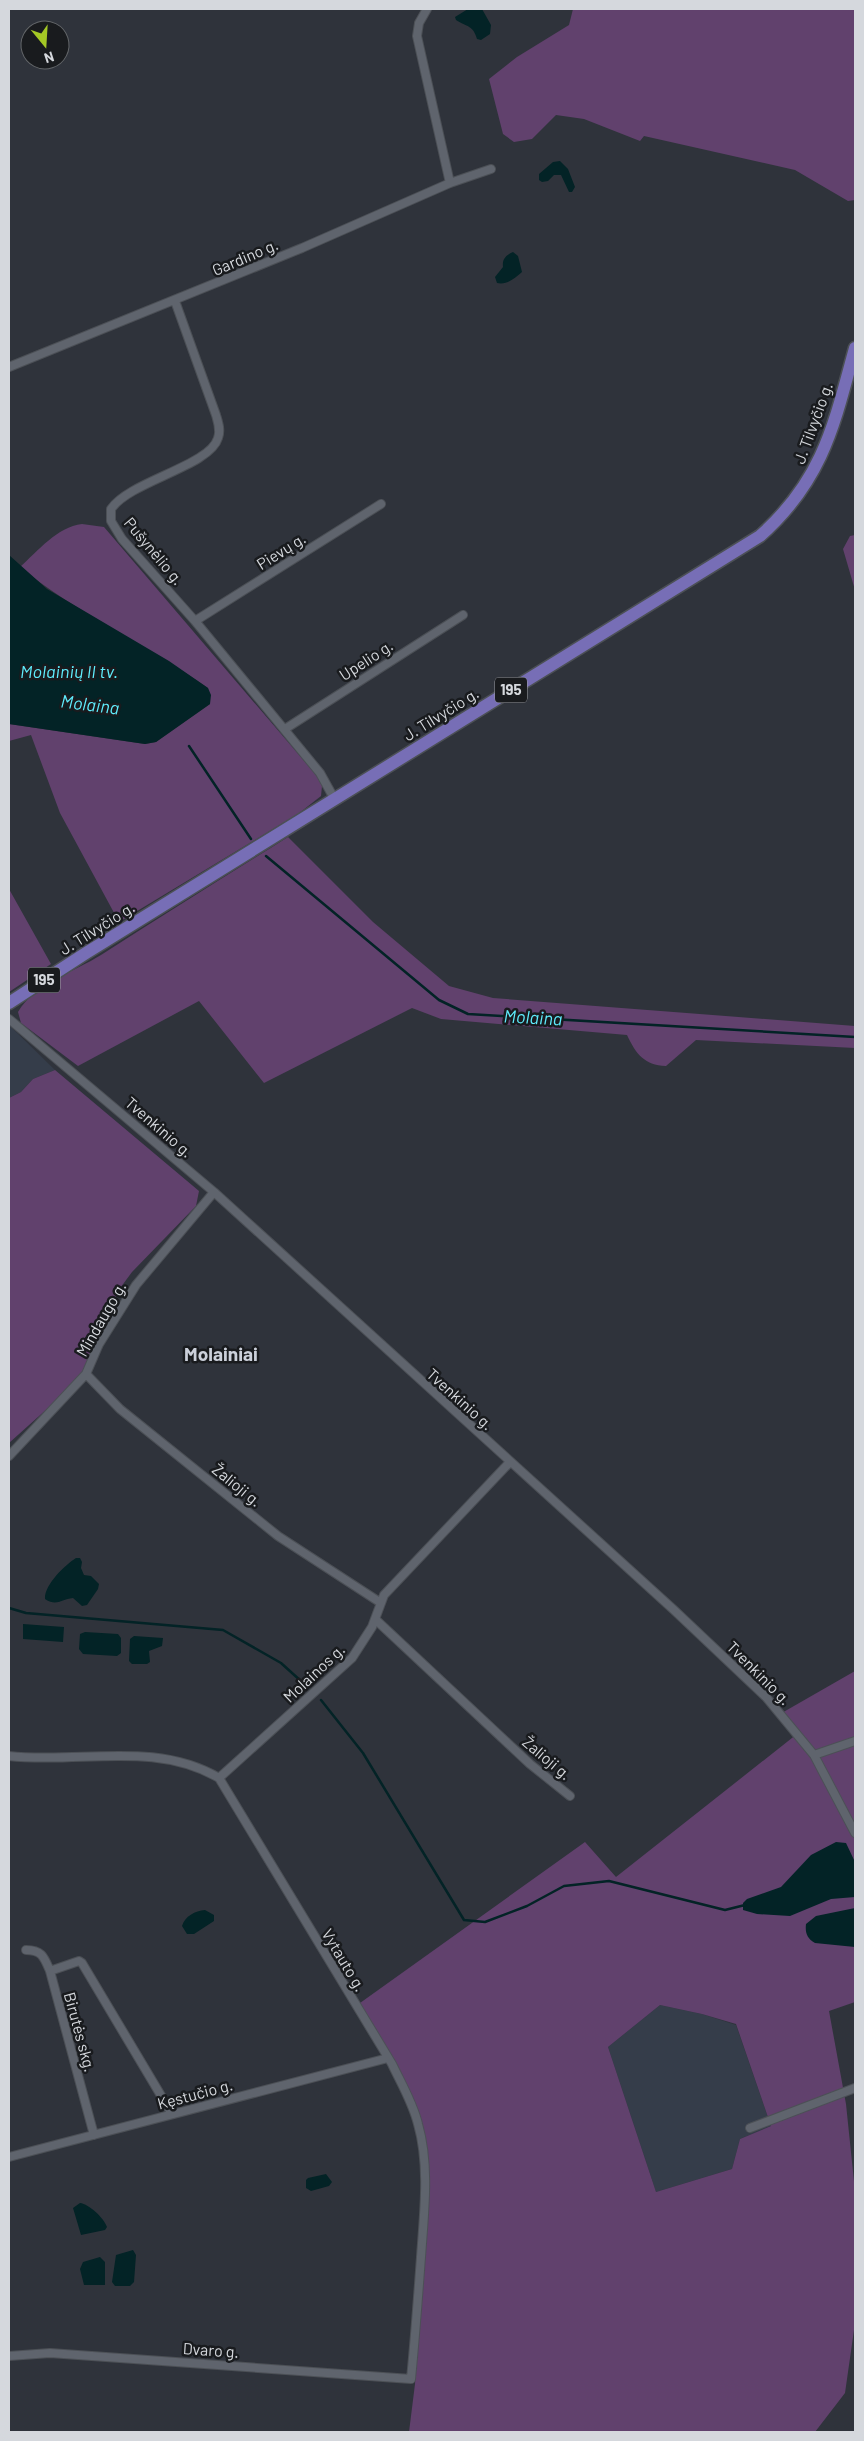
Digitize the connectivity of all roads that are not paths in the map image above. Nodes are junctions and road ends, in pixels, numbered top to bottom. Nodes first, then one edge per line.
1 (427, 9) edge
2 (491, 169) dead end
3 (450, 183) junction
4 (175, 301) junction
5 (854, 355) edge
6 (9, 367) edge
7 (381, 504) dead end
8 (463, 615) dead end
9 (195, 621) junction
10 (285, 729) junction
11 (335, 800) junction
12 (9, 1004) edge
13 (9, 1019) edge
14 (214, 1192) junction
15 (86, 1374) junction
16 (9, 1456) edge
17 (510, 1462) junction
18 (381, 1603) junction
19 (375, 1619) junction
20 (855, 1740) edge
21 (814, 1755) junction
22 (9, 1756) edge
23 (219, 1778) junction
24 (570, 1796) dead end
25 (855, 1833) edge
26 (26, 1950) dead end
27 (50, 1971) junction
28 (388, 2058) junction
29 (855, 2088) edge
30 (172, 2114) junction
31 (750, 2128) dead end
32 (94, 2135) junction
33 (9, 2157) edge
34 (9, 2356) edge
35 (411, 2379) joint

1 - 3 street
2 - 3 street, Gardino g.
3 - 4 street, Gardino g.
4 - 6 street, Gardino g.
4 - 9 street, Pušynėlio g.
5 - 11 main road, J. Tilvyčio g. / 195
7 - 9 street, Pievų g.
8 - 10 street, Upelio g.
9 - 10 street, Pušynėlio g.
10 - 11 street, Pušynėlio g.
11 - 12 main road, J. Tilvyčio g. / 195
13 - 14 street, Tvenkinio g.
14 - 15 street, Mindaugo g.
14 - 17 street, Tvenkinio g.
15 - 16 street, Mindaugo g.
15 - 18 street, Žalioji g.
17 - 18 street, Molainos g.
17 - 21 street, Tvenkinio g.
18 - 19 street, Molainos g.
19 - 23 street, Molainos g.
19 - 24 street, Žalioji g.
20 - 21 street
21 - 25 street, Tvenkinio g.
22 - 23 street
23 - 28 street, Vytauto g.
26 - 27 street, Birutės skg.
27 - 30 street
27 - 32 street, Birutės skg.
28 - 30 street, Kęstučio g.
28 - 35 street, Vytauto g.
29 - 31 street
30 - 32 street, Kęstučio g.
32 - 33 street, Kęstučio g.
34 - 35 street, Dvaro g.

